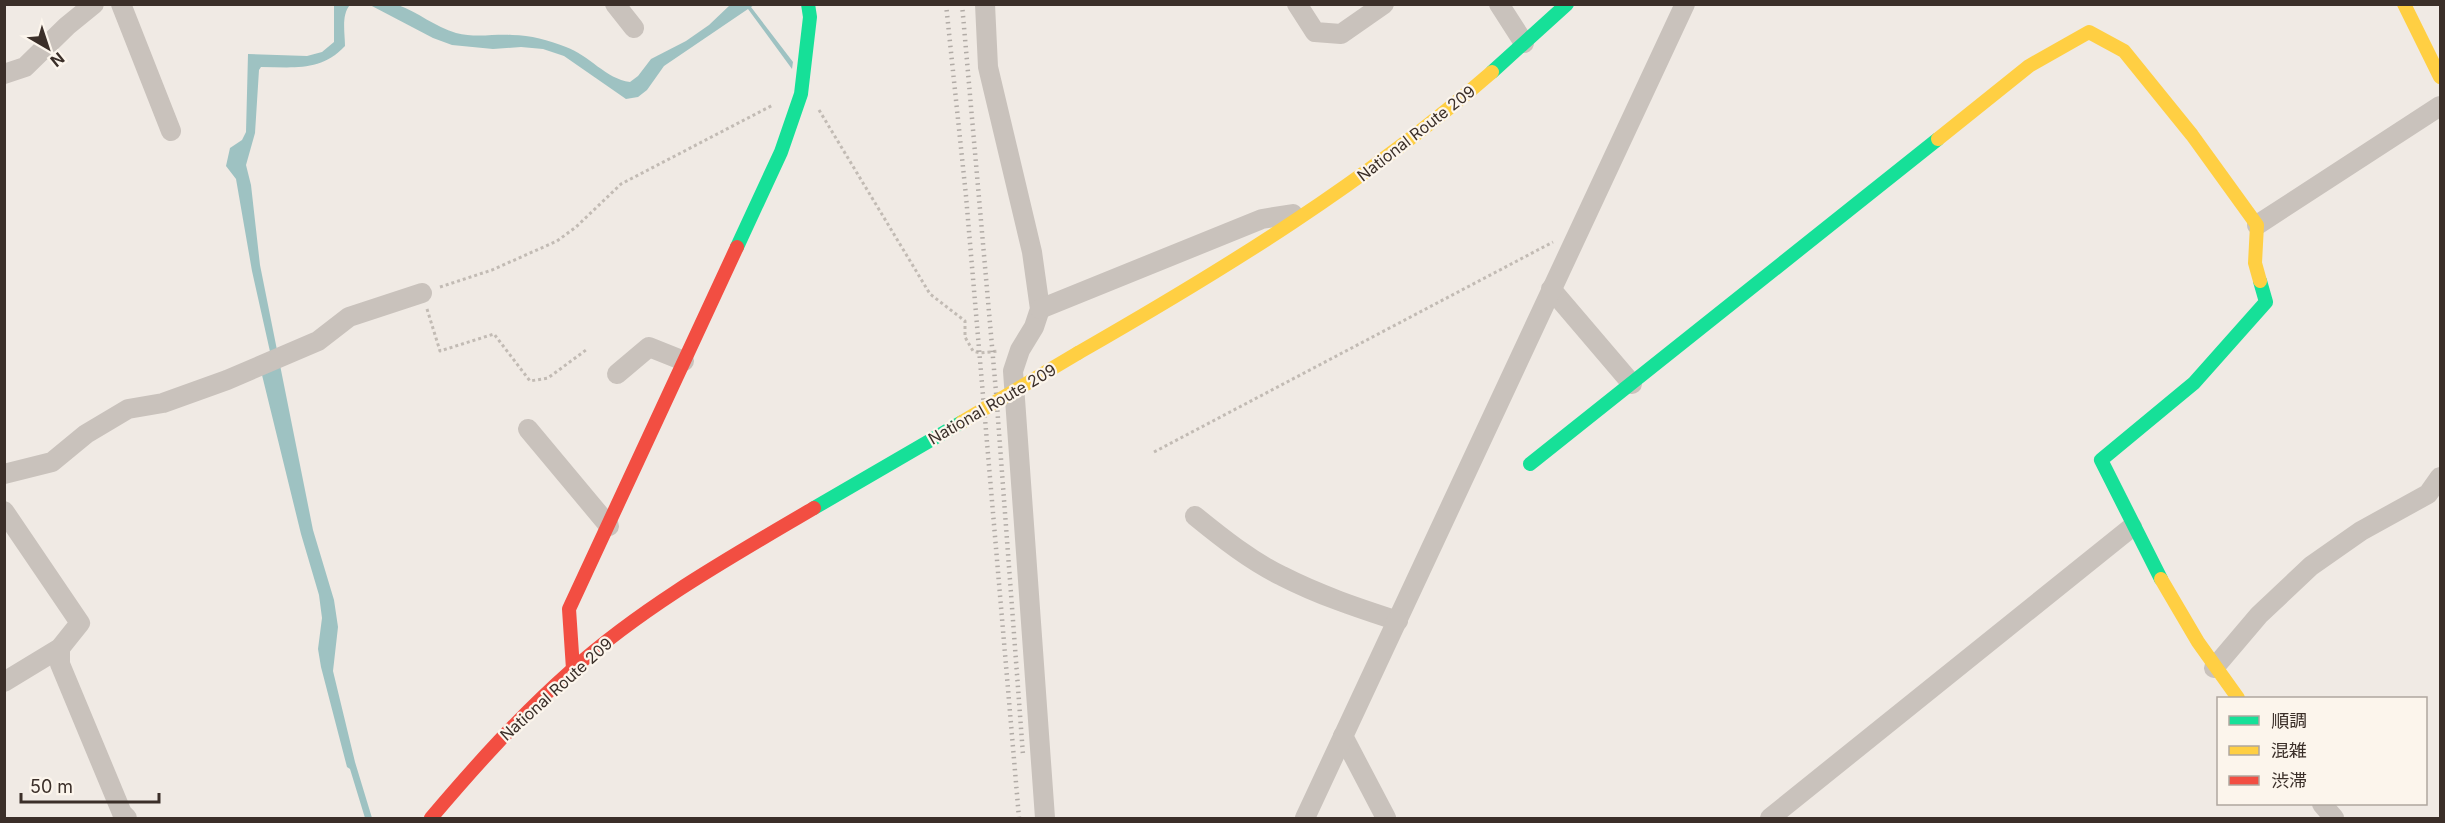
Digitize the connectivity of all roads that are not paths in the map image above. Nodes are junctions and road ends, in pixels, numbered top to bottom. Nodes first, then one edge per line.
1 (94, 4) edge
2 (121, 4) edge
3 (615, 4) edge
4 (808, 4) edge
5 (985, 4) edge
6 (1297, 4) edge
7 (1384, 4) edge
8 (1499, 4) edge
9 (1567, 4) edge
10 (1685, 4) edge
11 (2404, 4) edge
12 (634, 28) dead end
13 (1524, 43) junction
14 (4, 74) edge
15 (2440, 77) edge
16 (2440, 106) edge
17 (171, 131) dead end
18 (1308, 212) junction
19 (2257, 225) junction
20 (1551, 289) junction
21 (422, 293) road end
22 (1040, 309) junction
23 (684, 361) junction
24 (617, 374) dead end
25 (1632, 384) junction
26 (528, 429) dead end
27 (1530, 464) dead end
28 (4, 474) edge
29 (2440, 477) edge
30 (4, 512) edge
31 (1195, 516) dead end
32 (609, 526) junction
33 (2132, 527) junction
34 (1398, 621) junction
35 (60, 648) junction
36 (2214, 668) junction
37 (573, 669) junction
38 (4, 682) edge
39 (2236, 697) edge
40 (1343, 736) junction
41 (2323, 805) edge
42 (127, 819) edge
43 (431, 819) edge
44 (1045, 819) edge
45 (1305, 819) edge
46 (1386, 819) edge
47 (1770, 819) edge
48 (2334, 819) edge

1 - 14 street
2 - 17 street
3 - 12 street
4 - 23 main road
5 - 22 street
6 - 7 street
8 - 13 street
9 - 13 main road, National Route 209
10 - 20 street
11 - 15 main road
13 - 18 main road, National Route 209
16 - 19 street
18 - 22 street
18 - 37 main road, National Route 209, bridge
19 - 25 main road
19 - 33 main road
20 - 25 street
20 - 34 street
21 - 28 street
22 - 44 street
23 - 24 street
23 - 32 main road
25 - 27 main road
26 - 32 street
29 - 36 street
30 - 35 street
31 - 34 street
32 - 37 main road
33 - 36 main road
33 - 47 street
34 - 40 street
35 - 38 street
35 - 42 street
36 - 39 main road
37 - 43 main road, National Route 209
40 - 45 street
40 - 46 street
41 - 48 street

